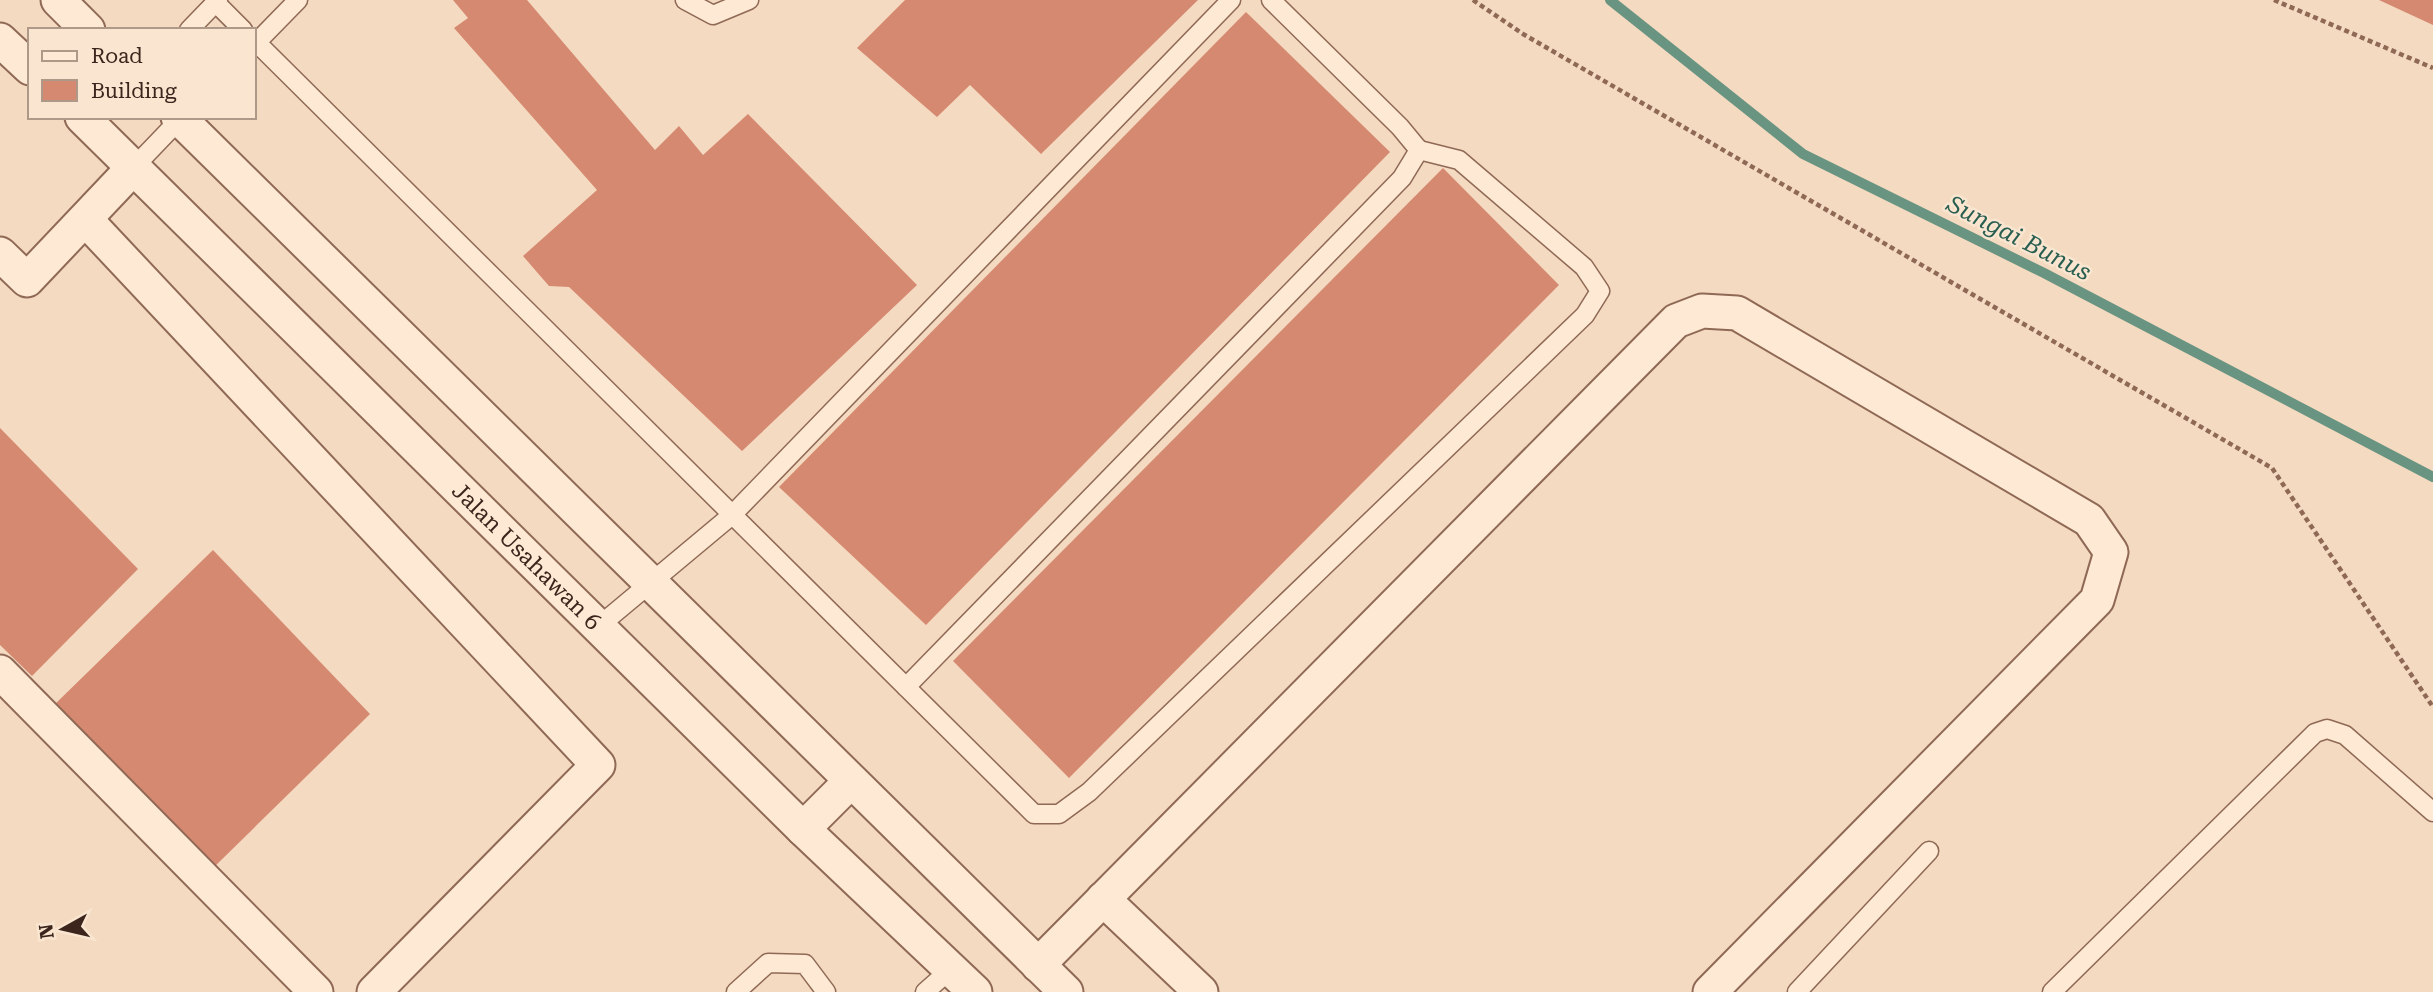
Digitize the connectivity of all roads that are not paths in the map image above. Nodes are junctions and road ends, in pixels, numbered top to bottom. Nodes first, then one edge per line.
1 (58, 0) edge
2 (298, 0) edge
3 (685, 0) edge
4 (749, 0) edge
5 (1231, 0) edge
6 (1270, 0) edge
7 (217, 1) edge
8 (87, 28) edge
9 (190, 28) edge
10 (242, 28) edge
11 (256, 36) edge
12 (0, 40) edge
13 (256, 43) edge
14 (28, 66) edge
15 (179, 119) edge
16 (181, 119) edge
17 (93, 121) edge
18 (1419, 150) junction
19 (134, 167) junction
20 (86, 220) junction
21 (0, 254) edge
22 (732, 515) junction
23 (650, 583) junction
24 (599, 625) junction
25 (0, 673) edge
26 (906, 687) junction
27 (851, 781) junction
28 (2433, 812) edge
29 (803, 829) junction
30 (1929, 852) dead end
31 (1103, 899) junction
32 (1038, 965) junction
33 (951, 969) junction
34 (1801, 991) edge
35 (316, 992) edge
36 (374, 992) edge
37 (736, 992) edge
38 (826, 992) edge
39 (925, 992) edge
40 (975, 992) edge
41 (1066, 992) edge
42 (1200, 992) edge
43 (1710, 992) edge
44 (2052, 992) edge

1 - 8 street
2 - 11 lane
3 - 4 lane
5 - 22 lane
6 - 18 lane
7 - 9 lane
7 - 10 lane
12 - 14 street
13 - 22 lane
15 - 19 lane
16 - 23 street
17 - 19 street, Jalan Usahawan 6
18 - 26 lane
18 - 26 lane
19 - 20 street
19 - 24 street, Jalan Usahawan 6
20 - 21 street
20 - 36 street
22 - 23 lane
22 - 26 lane
23 - 24 lane
23 - 27 street
24 - 29 street, Jalan Usahawan 6
25 - 35 street
27 - 29 street
27 - 32 street
28 - 44 lane
29 - 33 street, Jalan Usahawan 6
30 - 34 lane
31 - 32 street
31 - 42 street
31 - 43 street
32 - 41 street
33 - 39 lane
33 - 40 street, Jalan Usahawan 6
37 - 38 lane

